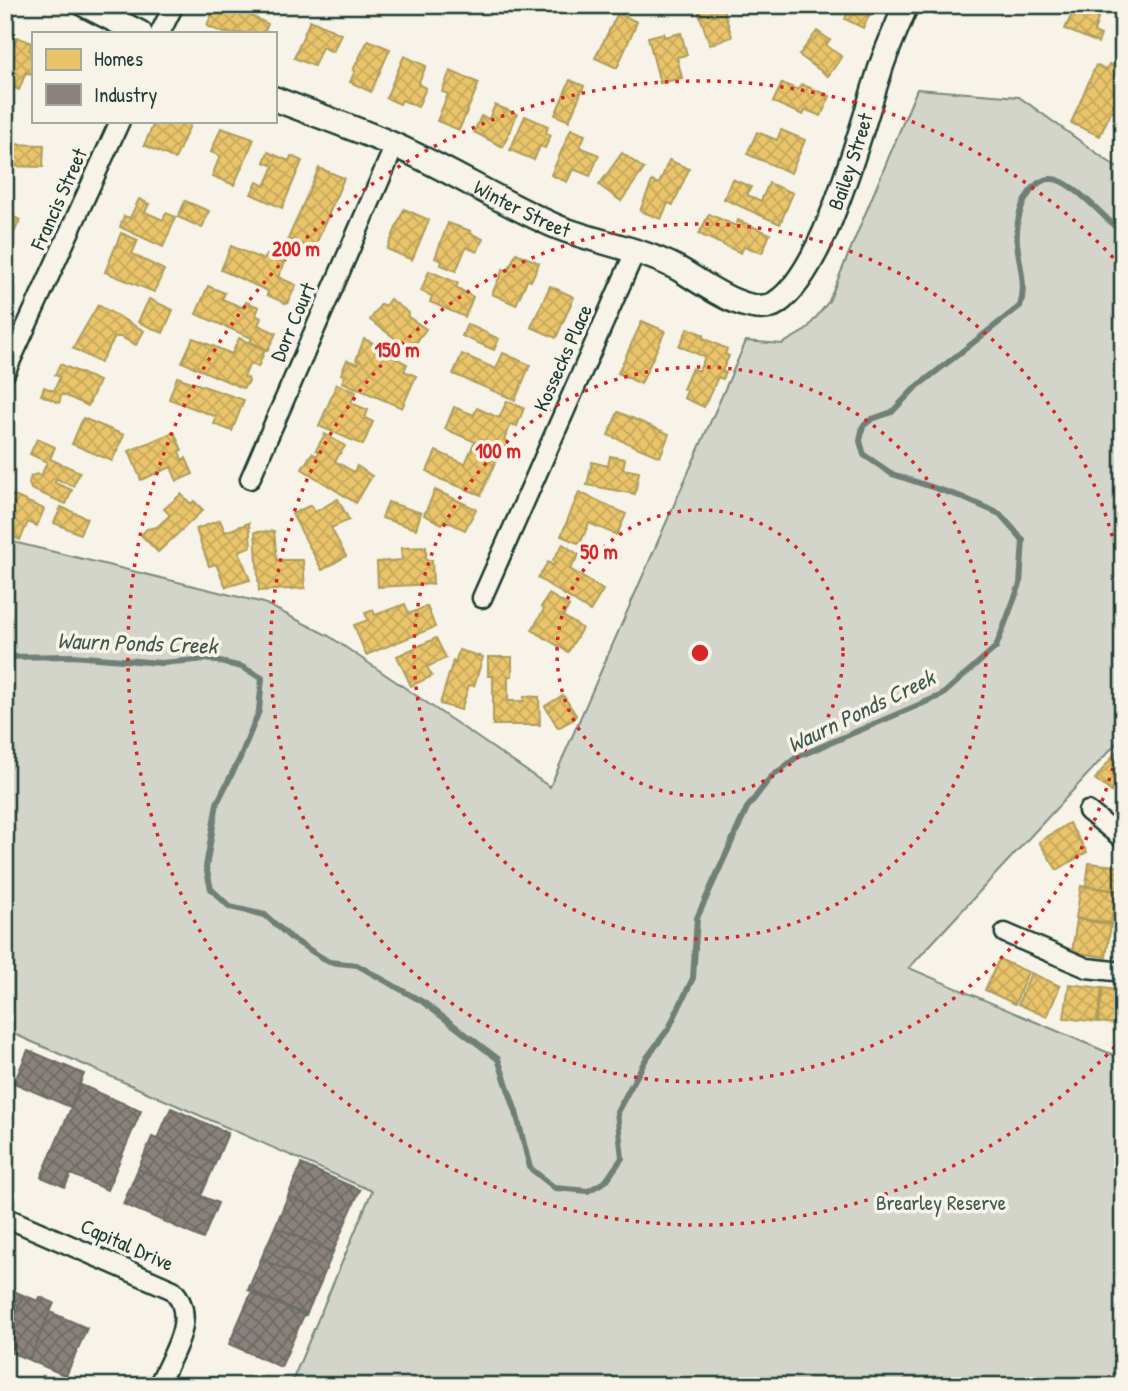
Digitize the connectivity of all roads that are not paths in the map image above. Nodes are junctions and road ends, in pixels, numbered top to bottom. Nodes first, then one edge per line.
1 (85, 5) edge
2 (174, 5) edge
3 (906, 5) edge
4 (138, 32) edge
5 (160, 32) edge
6 (276, 99) edge
7 (120, 122) edge
8 (395, 145) junction
9 (635, 252) junction
10 (774, 305) joint
11 (5, 373) edge
12 (250, 479) dead end
13 (482, 598) dead end
14 (1088, 811) dead end
15 (1123, 839) edge
16 (1005, 933) dead end
17 (1123, 972) edge
18 (5, 1217) edge
19 (158, 1386) edge

1 - 4 street
2 - 5 street
3 - 10 street, Bailey Street
6 - 8 street, Winter Street
7 - 11 street, Francis Street
8 - 9 street, Winter Street
8 - 12 street, Dorr Court
9 - 10 street, Winter Street
9 - 13 street, Kossecks Place
14 - 15 street
16 - 17 street
18 - 19 street, Capital Drive

